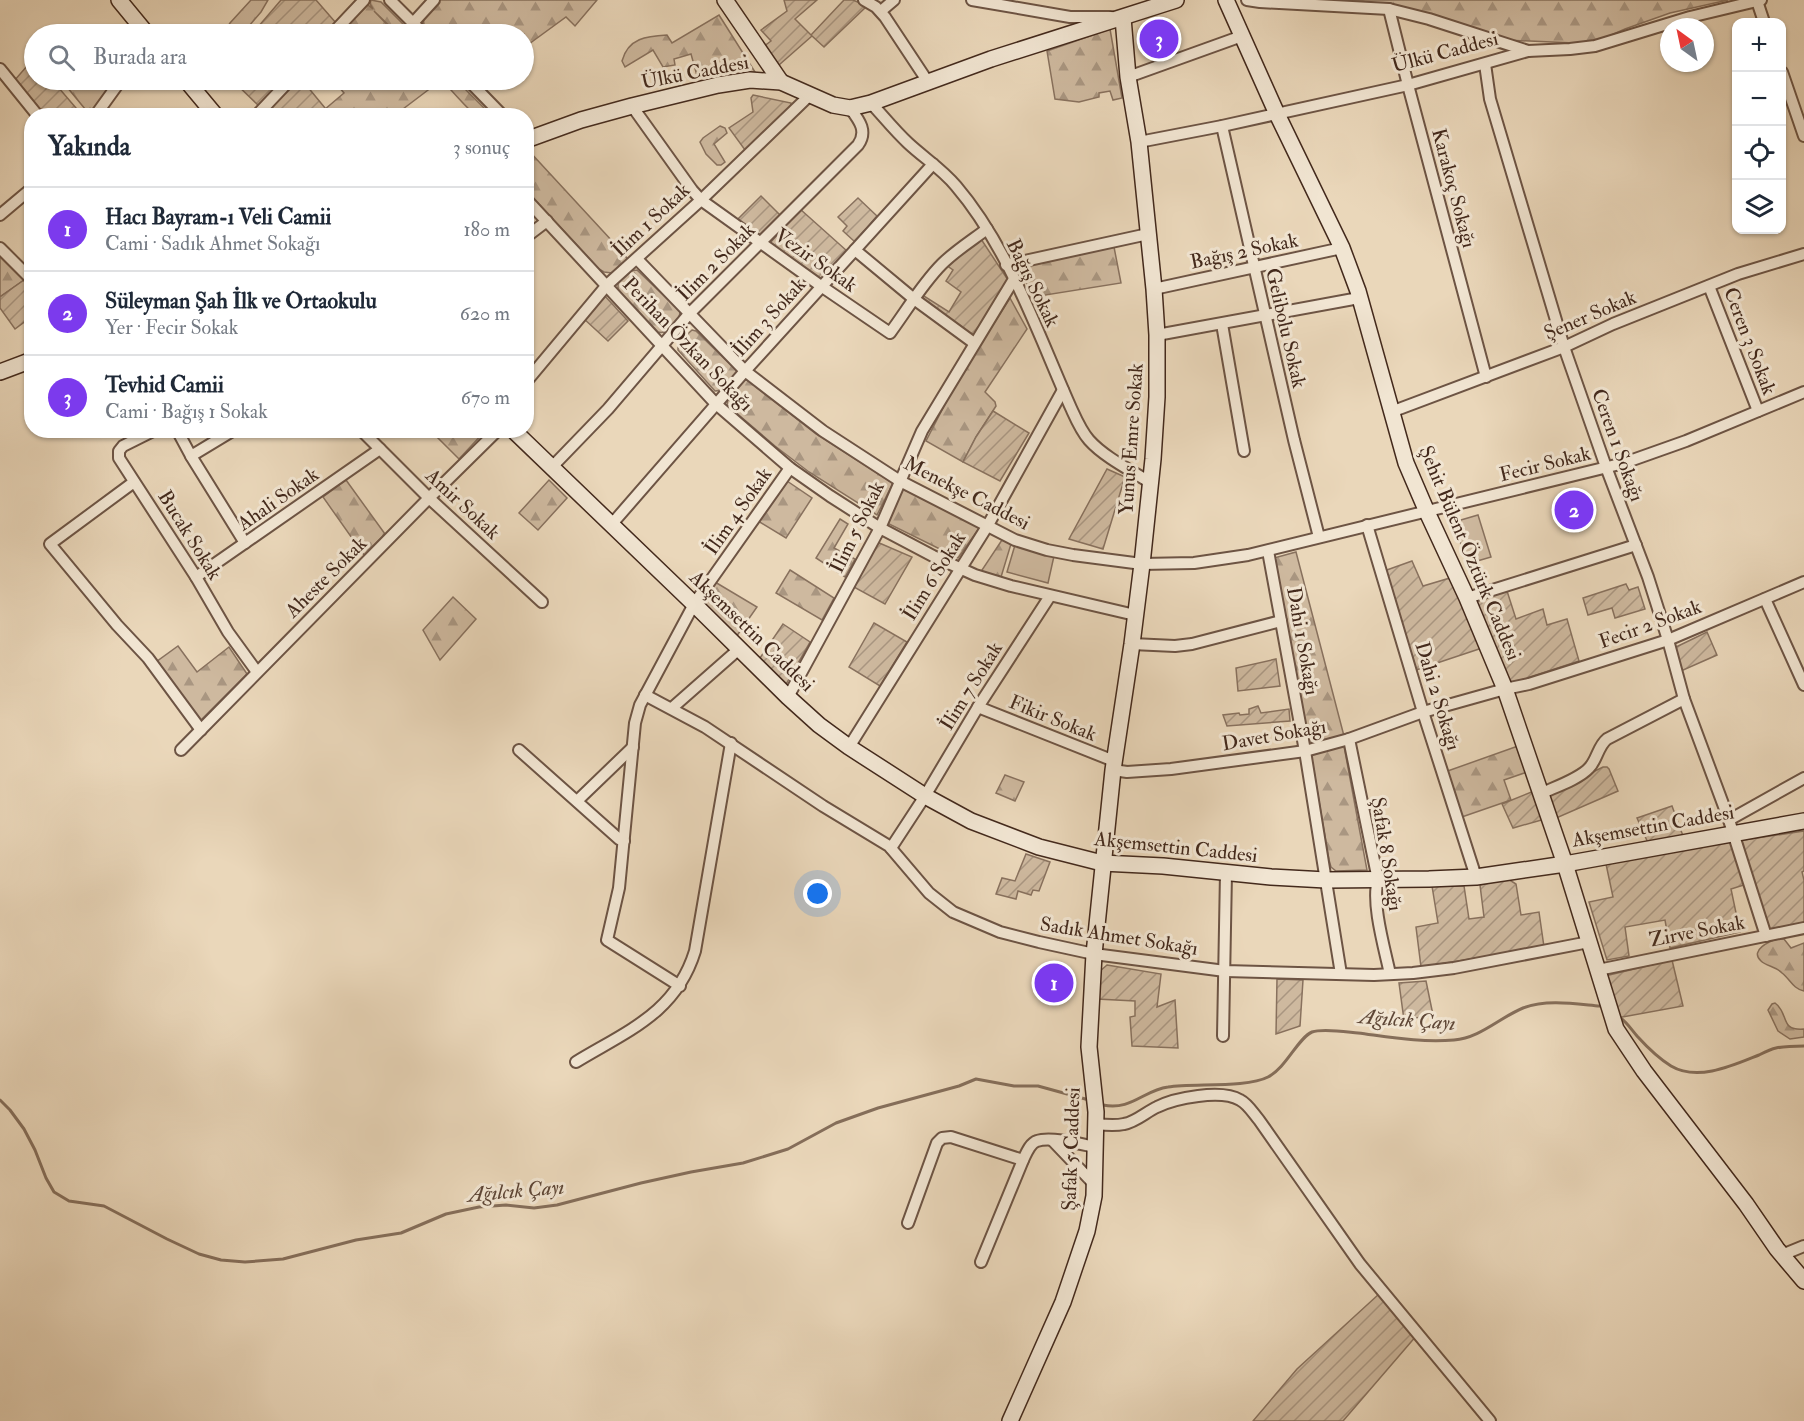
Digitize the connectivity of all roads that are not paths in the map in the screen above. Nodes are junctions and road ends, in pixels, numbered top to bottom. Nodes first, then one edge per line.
1 (119, 0) edge
2 (364, 0) edge
3 (390, 0) edge
4 (434, 0) edge
5 (725, 0) edge
6 (864, 0) edge
7 (894, 0) edge
8 (972, 0) edge
9 (1176, 0) edge
10 (1226, 0) edge
11 (1247, 0) edge
12 (1759, 1) edge
13 (1389, 9) junction
14 (880, 11) junction
15 (1123, 18) junction
16 (1763, 18) edge
17 (413, 23) joint
18 (139, 24) edge
19 (341, 24) edge
20 (1242, 36) junction
21 (1528, 51) junction
22 (1485, 64) junction
23 (0, 69) edge
24 (1128, 77) junction
25 (781, 82) junction
26 (927, 82) junction
27 (1786, 84) edge
28 (1408, 85) junction
29 (114, 90) edge
30 (194, 90) edge
31 (281, 90) edge
32 (478, 90) edge
33 (811, 94) junction
34 (871, 103) junction
35 (632, 106) junction
36 (32, 108) edge
37 (101, 108) edge
38 (209, 108) edge
39 (264, 108) edge
40 (495, 108) edge
41 (850, 108) junction
42 (1277, 114) junction
43 (1222, 126) junction
44 (1804, 136) edge
45 (534, 137) edge
46 (1139, 142) junction
47 (933, 164) junction
48 (24, 195) edge
49 (701, 200) junction
50 (534, 207) edge
51 (0, 215) edge
52 (547, 221) junction
53 (987, 229) junction
54 (534, 231) edge
55 (1148, 234) junction
56 (760, 243) junction
57 (0, 248) edge
58 (1342, 248) junction
59 (855, 250) junction
60 (1804, 254) edge
61 (637, 259) junction
62 (1006, 265) junction
63 (1253, 267) junction
64 (24, 272) edge
65 (1014, 279) junction
66 (607, 285) junction
67 (821, 286) junction
68 (1709, 286) junction
69 (1154, 289) junction
70 (1359, 298) junction
71 (914, 299) junction
72 (689, 314) junction
73 (1265, 316) junction
74 (1222, 324) junction
75 (1158, 335) junction
76 (974, 343) junction
77 (663, 346) junction
78 (1564, 346) junction
79 (24, 363) edge
80 (745, 371) junction
81 (0, 372) edge
82 (534, 372) edge
83 (1486, 376) junction
84 (1063, 390) junction
85 (1804, 392) edge
86 (716, 404) junction
87 (1758, 411) junction
88 (1391, 412) junction
89 (139, 438) edge
90 (181, 438) edge
91 (221, 438) edge
92 (369, 438) edge
93 (490, 438) edge
94 (521, 438) edge
95 (380, 449) junction
96 (1244, 451) dead end
97 (191, 456) junction
98 (1606, 467) junction
99 (551, 468) junction
100 (790, 468) junction
101 (900, 481) junction
102 (134, 482) junction
103 (1151, 483) junction
104 (429, 498) junction
105 (1427, 512) junction
106 (611, 525) junction
107 (988, 525) junction
108 (1367, 525) junction
109 (880, 528) junction
110 (1318, 537) junction
111 (245, 543) junction
112 (1636, 545) junction
113 (1268, 551) junction
114 (1142, 564) junction
115 (959, 568) junction
116 (196, 578) junction
117 (1804, 582) edge
118 (1050, 596) junction
119 (1467, 598) junction
120 (1765, 599) junction
121 (542, 602) dead end
122 (694, 604) junction
123 (1135, 615) junction
124 (1281, 621) junction
125 (1668, 639) junction
126 (1132, 644) junction
127 (739, 649) junction
128 (257, 672) junction
129 (1804, 685) edge
130 (1505, 689) junction
131 (645, 694) junction
132 (788, 697) junction
133 (1684, 699) junction
134 (978, 707) junction
135 (672, 708) junction
136 (1423, 712) junction
137 (201, 730) junction
138 (1349, 739) junction
139 (731, 743) junction
140 (633, 747) junction
141 (849, 747) junction
142 (181, 750) dead end
143 (519, 750) dead end
144 (1305, 751) junction
145 (1113, 766) junction
146 (1804, 778) edge
147 (1542, 793) junction
148 (925, 796) junction
149 (577, 801) junction
150 (1804, 821) edge
151 (1731, 826) junction
152 (624, 841) junction
153 (891, 848) junction
154 (1102, 863) junction
155 (1565, 864) junction
156 (1227, 873) junction
157 (1476, 877) junction
158 (1326, 880) junction
159 (1378, 880) junction
160 (1804, 928) edge
161 (1766, 936) junction
162 (1589, 942) junction
163 (1094, 954) junction
164 (1598, 970) junction
165 (1225, 971) junction
166 (1341, 974) junction
167 (1390, 975) junction
168 (680, 986) junction
169 (1223, 1036) dead end
170 (576, 1062) dead end
171 (1096, 1124) junction
172 (1052, 1140) junction
173 (1095, 1147) junction
174 (1023, 1160) junction
175 (1094, 1184) junction
176 (908, 1222) dead end
177 (1804, 1246) edge
178 (1782, 1255) junction
179 (981, 1262) dead end
180 (1804, 1281) edge
181 (1010, 1421) edge
182 (1490, 1421) edge

1 - 18 street
2 - 19 street
3 - 17 street
4 - 17 street
5 - 25 street
6 - 14 street
7 - 14 street
8 - 15 street
9 - 15 street, Ülkü Caddesi
10 - 20 street, Şehit Bülent Öztürk Caddesi
11 - 13 street
12 - 16 street
12 - 21 street, Ülkü Caddesi
13 - 21 street
13 - 28 street, Karakoç Sokağı
14 - 26 street
15 - 24 street, Yunus Emre Sokak
15 - 26 street, Ülkü Caddesi
20 - 24 street
20 - 42 street, Şehit Bülent Öztürk Caddesi
21 - 22 street, Ülkü Caddesi
22 - 28 street, Ülkü Caddesi
22 - 78 street, Ceren 1 Sokağı
23 - 36 street
24 - 46 street, Yunus Emre Sokak
25 - 33 street, Ülkü Caddesi
25 - 35 street, Ülkü Caddesi
26 - 34 street, Ülkü Caddesi
27 - 44 street
28 - 42 street, Ülkü Caddesi
28 - 83 street, Karakoç Sokağı
29 - 37 street
30 - 38 street
31 - 39 street
32 - 40 street
33 - 41 street, Ülkü Caddesi
33 - 49 street, İlim 1 Sokak
34 - 41 street, Ülkü Caddesi
34 - 47 street, Bağış Sokak
35 - 45 street, Ülkü Caddesi
35 - 49 street, Vezir Sokak
41 - 56 street, İlim 2 Sokak
42 - 43 street, Ülkü Caddesi
42 - 58 street, Şehit Bülent Öztürk Caddesi
43 - 46 street, Ülkü Caddesi
43 - 63 street, Gelibolu Sokak
46 - 55 street, Yunus Emre Sokak
47 - 53 street, Bağış Sokak
47 - 59 street, İlim 3 Sokak
48 - 51 street
49 - 56 street, Vezir Sokak
49 - 61 street, İlim 1 Sokak
50 - 52 street, Perihan Özkan Sokağı
52 - 54 street
52 - 66 street, Perihan Özkan Sokağı
53 - 62 street, Bağış Sokak
53 - 71 street
55 - 62 street
55 - 69 street, Yunus Emre Sokak
56 - 67 street, Vezir Sokak
56 - 72 street, İlim 2 Sokak
57 - 64 street
58 - 63 street, Bağış 2 Sokak
58 - 70 street, Şehit Bülent Öztürk Caddesi
59 - 67 street, İlim 3 Sokak
59 - 71 street
60 - 68 street, Şener Sokak
61 - 66 street, İlim 1 Sokak
61 - 72 street, Menekşe Caddesi
62 - 65 street, Bağış Sokak
63 - 69 street, Bağış 2 Sokak
63 - 73 street, Gelibolu Sokak
65 - 76 street, İlim 5 Sokak
65 - 84 street, Bağış Sokak
66 - 77 street, Perihan Özkan Sokağı
66 - 82 street, İlim 1 Sokak
67 - 71 street, Vezir Sokak
67 - 80 street, İlim 3 Sokak
68 - 78 street, Şener Sokak
68 - 87 street, Ceren 3 Sokak
69 - 75 street, Yunus Emre Sokak
70 - 73 street
70 - 88 street, Şehit Bülent Öztürk Caddesi
71 - 76 street
72 - 77 street, İlim 2 Sokak
72 - 80 street, Menekşe Caddesi
73 - 74 street
73 - 110 street, Gelibolu Sokak
74 - 75 street
74 - 96 street
75 - 103 street, Yunus Emre Sokak
76 - 101 street, İlim 5 Sokak
77 - 86 street, Perihan Özkan Sokağı
77 - 99 street, İlim 2 Sokak
78 - 83 street, Şener Sokak
78 - 98 street, Ceren 1 Sokağı
79 - 81 street
80 - 86 street, İlim 3 Sokak
80 - 101 street, Menekşe Caddesi
83 - 88 street, Şener Sokak
84 - 103 street, Bağış Sokak
84 - 107 street, İlim 6 Sokak
85 - 87 street, Fecir Sokak
86 - 100 street, Perihan Özkan Sokağı
86 - 106 street, İlim 3 Sokak
87 - 98 street, Fecir Sokak
88 - 105 street, Şehit Bülent Öztürk Caddesi
89 - 102 street, Bucak Sokak
90 - 97 street
91 - 97 street
92 - 95 street, Amir Sokak
93 - 104 street, Aheste Sokak
94 - 99 street, Akşemsettin Caddesi
95 - 104 street, Amir Sokak
95 - 111 street, Ahali Sokak
97 - 111 street
98 - 105 street, Fecir Sokak
98 - 112 street, Ceren 1 Sokağı
99 - 106 street, Akşemsettin Caddesi
100 - 109 street, Perihan Özkan Sokağı
100 - 122 street, İlim 4 Sokak
101 - 107 street, Menekşe Caddesi
101 - 109 street, İlim 5 Sokak
102 - 116 street, Bucak Sokak
102 - 137 street
103 - 114 street, Yunus Emre Sokak
104 - 121 street, Amir Sokak
104 - 128 street, Aheste Sokak
105 - 108 street, Menekşe Caddesi
105 - 119 street, Şehit Bülent Öztürk Caddesi
106 - 122 street, Akşemsettin Caddesi
107 - 114 street, Menekşe Caddesi
107 - 115 street, İlim 6 Sokak
108 - 110 street, Menekşe Caddesi
108 - 136 street, Dahi 2 Sokağı
109 - 115 street, Perihan Özkan Sokağı
109 - 132 street, İlim 5 Sokak
110 - 113 street, Menekşe Caddesi
111 - 116 street, Ahali Sokak
112 - 119 street
112 - 125 street, Ceren 1 Sokağı
113 - 114 street, Menekşe Caddesi
113 - 124 street, Dahi 1 Sokağı
114 - 123 street, Yunus Emre Sokak
115 - 118 street, Perihan Özkan Sokağı
115 - 141 street, İlim 6 Sokak
116 - 128 street, Bucak Sokak
117 - 120 street, Fecir 2 Sokak
118 - 123 street, Perihan Özkan Sokağı
118 - 134 street, İlim 7 Sokak
119 - 130 street, Şehit Bülent Öztürk Caddesi
120 - 125 street, Fecir 2 Sokak
120 - 129 street
122 - 127 street, Akşemsettin Caddesi
122 - 131 street, İlim 4 Sokak
123 - 126 street, Yunus Emre Sokak
124 - 126 street
124 - 144 street, Dahi 1 Sokağı
125 - 130 street, Fecir 2 Sokak
125 - 133 street, Ceren 1 Sokağı
126 - 145 street, Yunus Emre Sokak
127 - 132 street, Akşemsettin Caddesi
127 - 135 street
128 - 137 street, Aheste Sokak
130 - 136 street, Davet Sokağı
130 - 147 street, Şehit Bülent Öztürk Caddesi
131 - 135 street, Sadık Ahmet Sokağı
131 - 140 street, İlim 4 Sokak
132 - 141 street, Akşemsettin Caddesi
133 - 147 street
133 - 151 street, Ceren 1 Sokağı
134 - 145 street, Fikir Sokak
134 - 148 street, İlim 7 Sokak
135 - 139 street, Sadık Ahmet Sokağı
136 - 138 street, Davet Sokağı
136 - 157 street, Dahi 2 Sokağı
137 - 142 street, Aheste Sokak
138 - 144 street, Davet Sokağı
138 - 159 street, Şafak 8 Sokağı
139 - 153 street, Sadık Ahmet Sokağı
139 - 168 street
140 - 149 street
140 - 152 street, İlim 4 Sokak
141 - 148 street, Akşemsettin Caddesi
143 - 149 street
144 - 145 street, Davet Sokağı
144 - 158 street, Dahi 1 Sokağı
145 - 154 street, Yunus Emre Sokak
146 - 151 street
147 - 155 street, Şehit Bülent Öztürk Caddesi
148 - 153 street, İlim 7 Sokak
148 - 154 street, Akşemsettin Caddesi
149 - 152 street
150 - 151 street, Akşemsettin Caddesi
151 - 155 street, Akşemsettin Caddesi
151 - 161 street, Ceren 1 Sokağı
152 - 168 street, İlim 4 Sokak
153 - 163 street, Sadık Ahmet Sokağı
154 - 156 street, Akşemsettin Caddesi
154 - 163 street, Şafak 5 Caddesi
155 - 157 street, Akşemsettin Caddesi
155 - 162 street, Şehit Bülent Öztürk Caddesi
156 - 158 street, Akşemsettin Caddesi
156 - 165 street
157 - 159 street, Akşemsettin Caddesi
158 - 159 street, Akşemsettin Caddesi
158 - 166 street, Dahi 1 Sokağı
159 - 167 street, Şafak 8 Sokağı
160 - 161 street, Zirve Sokak
161 - 164 street, Zirve Sokak
162 - 164 street, Şehit Bülent Öztürk Caddesi
162 - 167 street, Sadık Ahmet Sokağı
163 - 165 street, Sadık Ahmet Sokağı
163 - 171 street, Şafak 5 Caddesi
164 - 178 street, Şehit Bülent Öztürk Caddesi
165 - 166 street, Sadık Ahmet Sokağı
165 - 169 street
166 - 167 street, Sadık Ahmet Sokağı
168 - 170 street
171 - 173 street, Şafak 5 Caddesi
171 - 182 street
172 - 173 street
172 - 174 street
172 - 175 street
173 - 175 street, Şafak 5 Caddesi
174 - 176 street
174 - 179 street
175 - 181 street, Şafak 5 Caddesi
177 - 178 street
178 - 180 street

